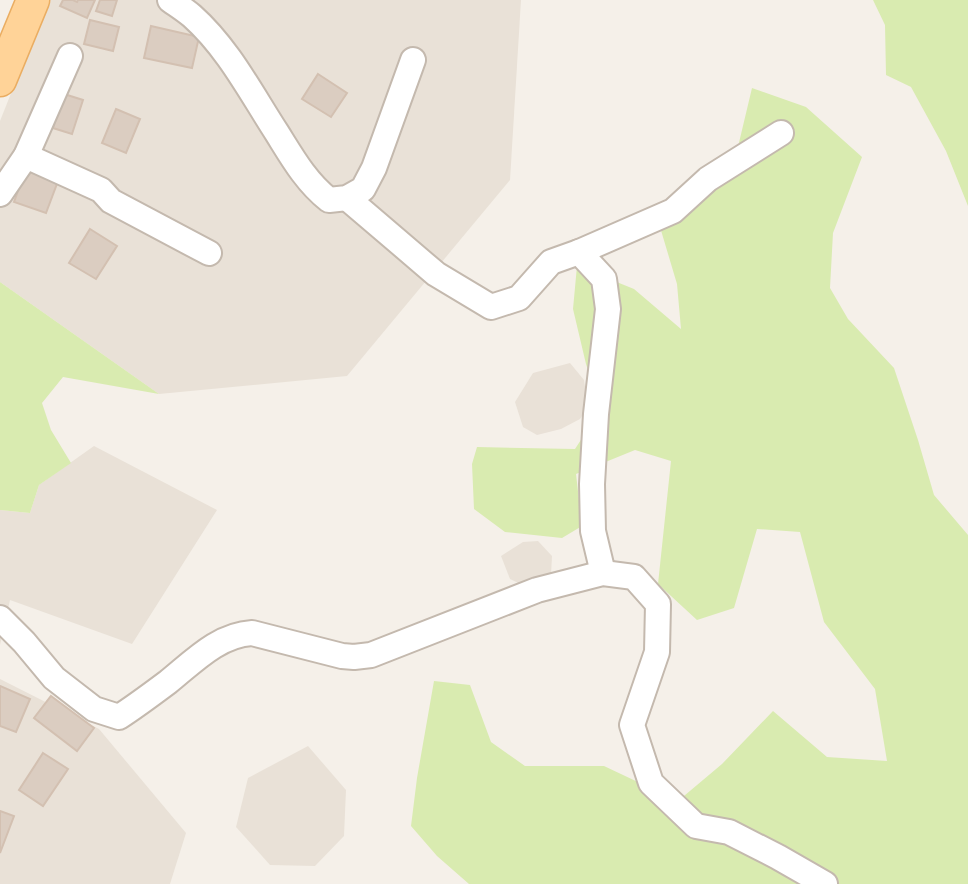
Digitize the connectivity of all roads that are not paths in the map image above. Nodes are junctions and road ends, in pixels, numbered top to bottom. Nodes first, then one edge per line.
1 (33, 0) edge
2 (170, 0) edge
3 (70, 56) dead end
4 (413, 60) dead end
5 (0, 80) edge
6 (781, 133) dead end
7 (26, 156) junction
8 (0, 194) edge
9 (347, 198) junction
10 (579, 252) junction
11 (209, 253) dead end
12 (603, 573) junction
13 (0, 618) edge
14 (825, 884) edge

1 - 5 main road
2 - 9 street
3 - 7 street
4 - 9 street
6 - 10 street
7 - 8 street
7 - 11 street
9 - 10 street
10 - 12 street
12 - 13 street
12 - 14 street

